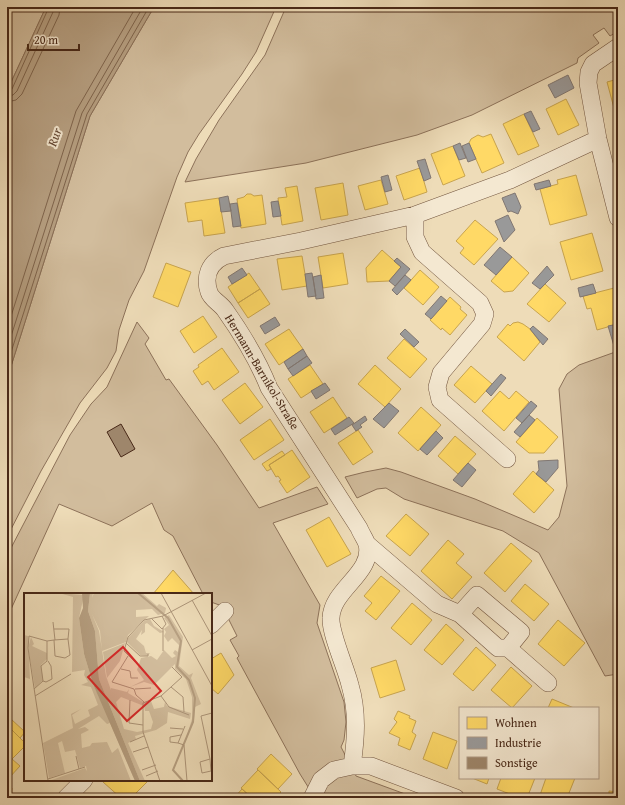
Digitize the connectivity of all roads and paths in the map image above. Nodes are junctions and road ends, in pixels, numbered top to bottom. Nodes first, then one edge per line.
1 (618, 47) edge
2 (598, 139) junction
3 (415, 215) junction
4 (618, 218) edge
5 (507, 459) dead end
6 (367, 544) junction
7 (225, 612) dead end
8 (460, 614) junction
9 (212, 624) edge
10 (508, 648) junction
11 (548, 683) dead end
12 (352, 766) junction
13 (83, 781) edge
14 (66, 798) edge
15 (312, 798) edge
16 (456, 798) edge

1 - 2 street
2 - 3 street, Hermann-Barnikol-Straße
2 - 4 street
3 - 5 street
3 - 6 street, Hermann-Barnikol-Straße
6 - 8 street
6 - 12 street
7 - 9 street
8 - 10 street
8 - 10 street
10 - 11 street
12 - 15 street
12 - 16 street
13 - 14 street

